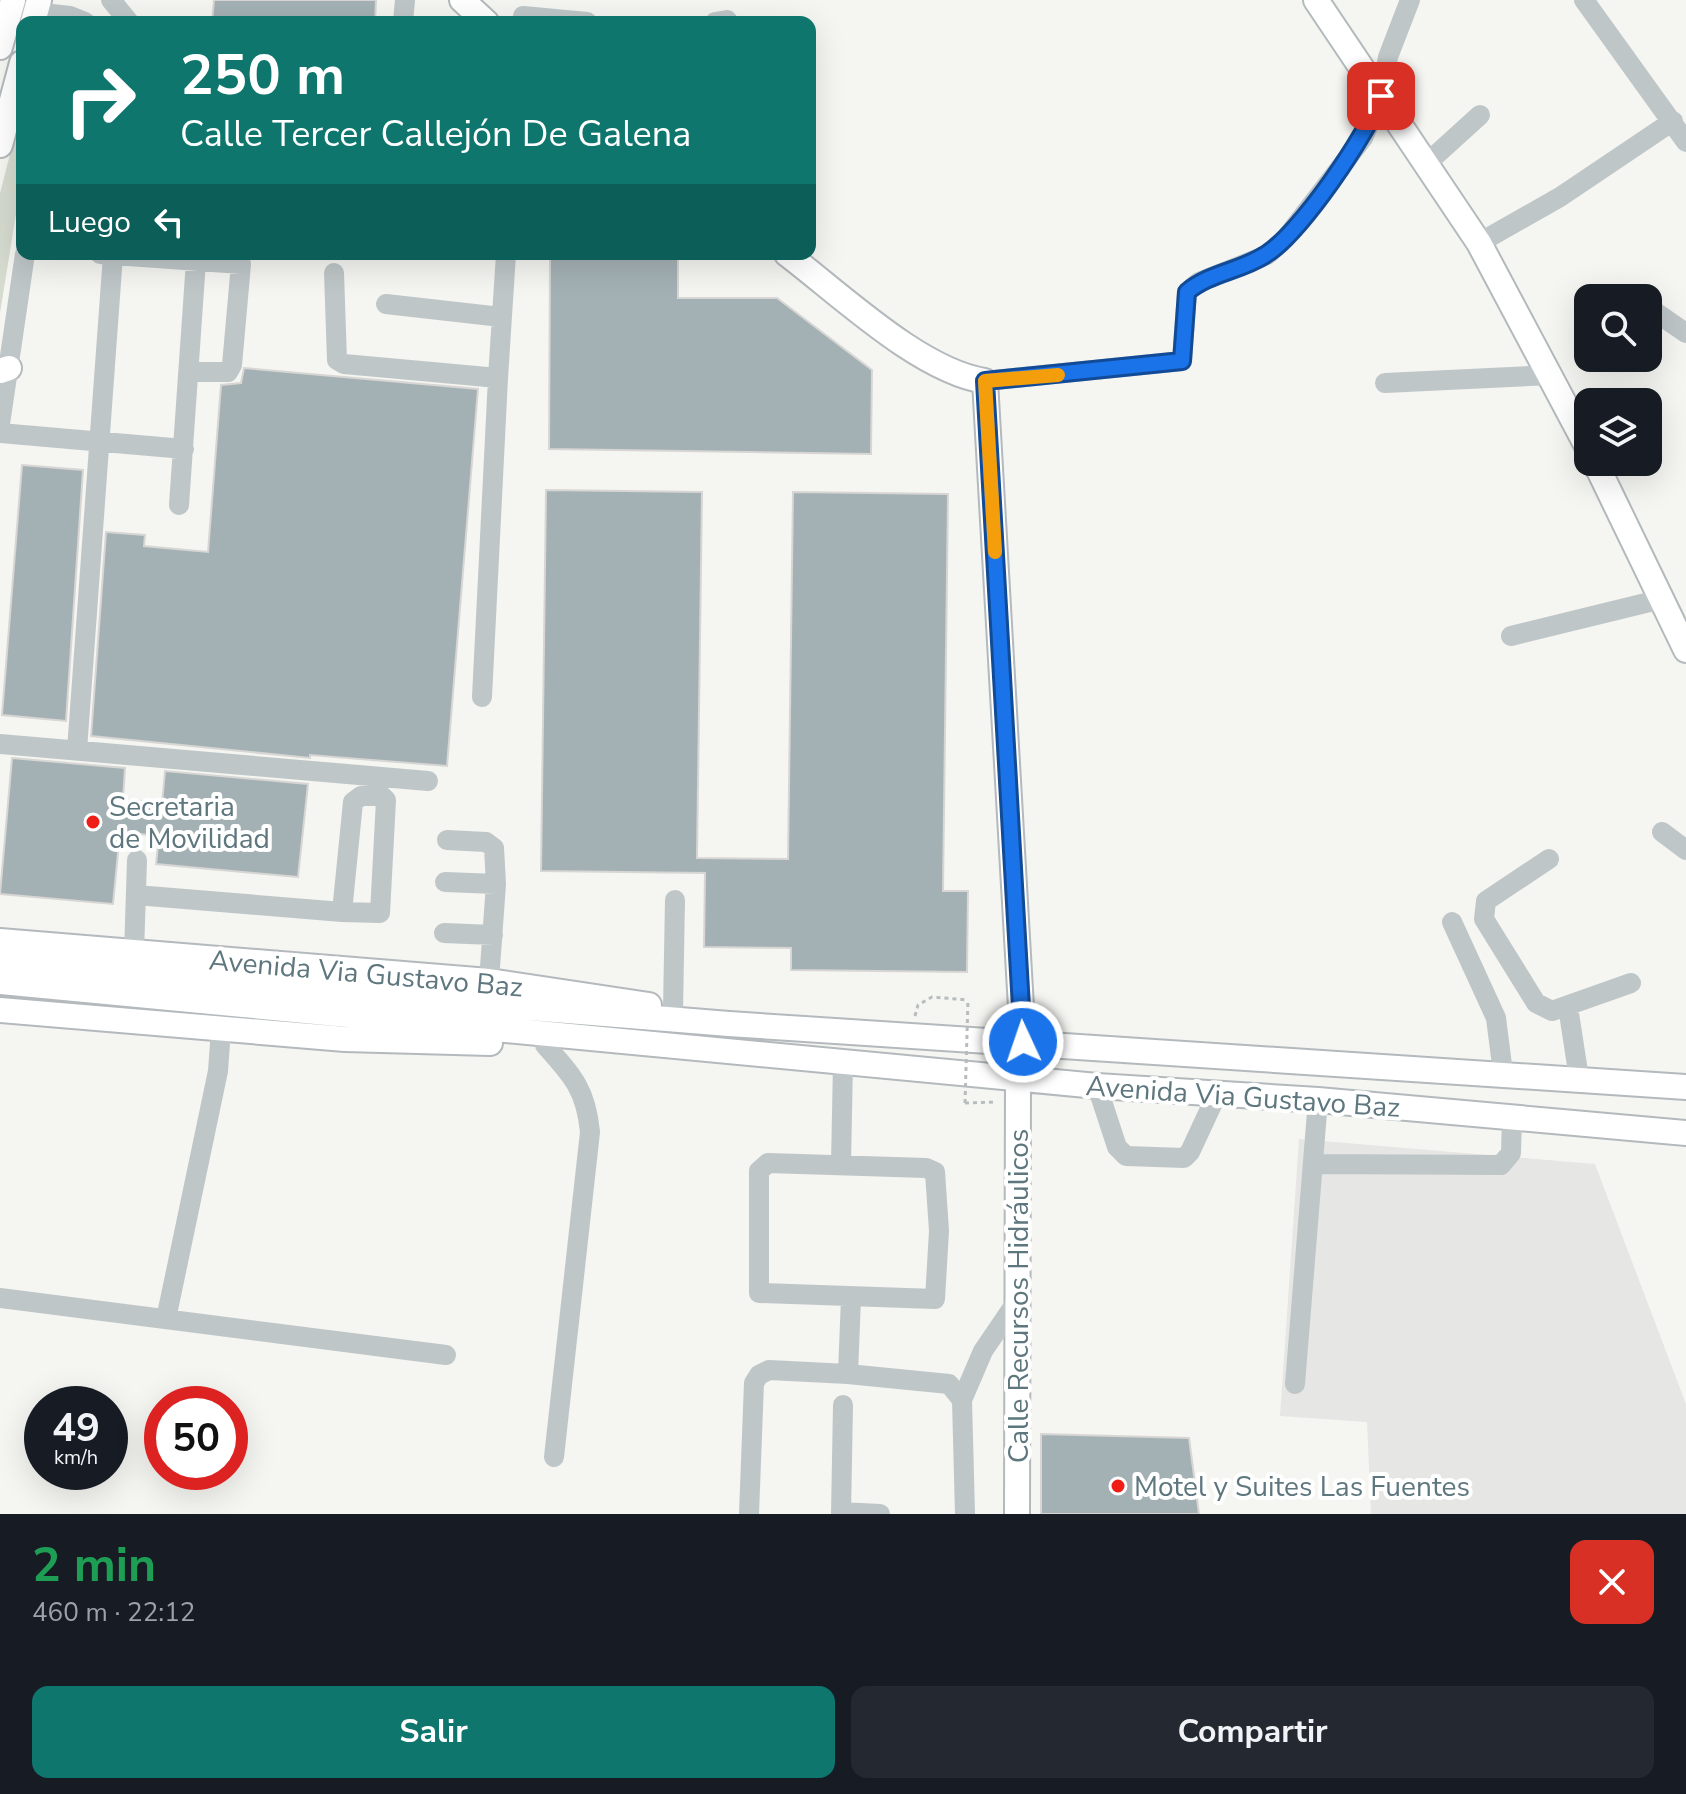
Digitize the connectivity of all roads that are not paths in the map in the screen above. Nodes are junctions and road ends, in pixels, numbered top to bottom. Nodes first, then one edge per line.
1 (111, 0) edge
2 (462, 0) edge
3 (1316, 0) edge
4 (1410, 0) edge
5 (1584, 0) edge
6 (8, 6) edge
7 (36, 12) edge
8 (524, 13) edge
9 (75, 15) edge
10 (124, 16) edge
11 (479, 16) edge
12 (545, 16) edge
13 (0, 47) edge
14 (16, 85) edge
15 (1381, 96) junction
16 (1480, 115) dead end
17 (1673, 121) junction
18 (1686, 142) edge
19 (0, 145) edge
20 (1426, 164) junction
21 (1479, 243) junction
22 (24, 260) edge
23 (106, 260) edge
24 (181, 260) edge
25 (506, 260) edge
26 (795, 260) edge
27 (196, 261) junction
28 (334, 273) dead end
29 (386, 304) dead end
30 (501, 317) junction
31 (1662, 317) edge
32 (1686, 333) edge
33 (5, 370) edge
34 (190, 372) junction
35 (1552, 375) junction
36 (498, 378) junction
37 (985, 381) junction
38 (1385, 383) dead end
39 (1574, 420) edge
40 (0, 424) edge
41 (0, 433) edge
42 (100, 442) junction
43 (184, 449) junction
44 (1602, 476) edge
45 (179, 505) dead end
46 (1662, 599) junction
47 (1511, 636) dead end
48 (1686, 650) edge
49 (482, 697) dead end
50 (0, 744) edge
51 (77, 750) junction
52 (428, 781) dead end
53 (1662, 832) dead end
54 (447, 840) dead end
55 (1686, 850) edge
56 (1549, 859) dead end
57 (137, 860) dead end
58 (445, 882) dead end
59 (496, 884) junction
60 (136, 895) junction
61 (675, 900) dead end
62 (342, 912) junction
63 (1452, 922) dead end
64 (444, 933) dead end
65 (493, 935) junction
66 (0, 941) edge
67 (134, 953) junction
68 (0, 965) edge
69 (489, 981) junction
70 (0, 982) edge
71 (1631, 983) dead end
72 (1568, 1007) junction
73 (0, 1010) edge
74 (673, 1010) junction
75 (729, 1024) junction
76 (221, 1029) junction
77 (608, 1042) junction
78 (1023, 1042) junction
79 (545, 1045) junction
80 (843, 1063) junction
81 (1503, 1073) junction
82 (1018, 1077) junction
83 (1579, 1078) junction
84 (1097, 1086) junction
85 (1686, 1087) edge
86 (1217, 1094) junction
87 (1318, 1100) junction
88 (1512, 1117) junction
89 (1686, 1133) edge
90 (841, 1164) junction
91 (1315, 1164) junction
92 (0, 1298) edge
93 (851, 1298) junction
94 (1017, 1301) junction
95 (166, 1319) junction
96 (446, 1355) dead end
97 (848, 1374) junction
98 (1295, 1384) dead end
99 (962, 1400) junction
100 (843, 1405) dead end
101 (554, 1457) dead end
102 (841, 1513) edge
103 (749, 1514) edge
104 (880, 1514) edge
105 (965, 1514) edge
106 (1017, 1514) edge

1 - 10 street
2 - 11 main road
3 - 15 main road
4 - 15 street
5 - 17 street
6 - 7 street
6 - 13 main road
7 - 9 street
8 - 12 street
14 - 19 main road
15 - 20 main road
15 - 37 street
16 - 20 street
17 - 18 street
17 - 21 street
20 - 21 main road
21 - 35 main road
22 - 33 street
23 - 42 street
24 - 27 street
25 - 30 street
26 - 37 main road
27 - 34 street
27 - 34 street
28 - 36 street
29 - 30 street
30 - 36 street
31 - 32 street
33 - 40 street
34 - 43 street
35 - 38 street
35 - 39 main road
36 - 49 street
37 - 78 main road
41 - 42 street
42 - 43 street
42 - 51 street
43 - 45 street
44 - 46 main road
46 - 47 street
46 - 48 main road
50 - 51 street
51 - 52 street
53 - 55 street
54 - 59 street
56 - 72 street
57 - 60 street
58 - 59 street
59 - 65 street
60 - 62 street
60 - 67 street
61 - 74 street
62 - 62 street
63 - 81 street
64 - 65 street
65 - 69 street
66 - 67 main road, Avenida Via Gustavo Baz
67 - 69 main road, Avenida Via Gustavo Baz
68 - 75 main road, Avenida Via Gustavo Baz
69 - 74 main road, Avenida Via Gustavo Baz
70 - 77 main road, Avenida Via Gustavo Baz
71 - 72 street
72 - 83 street
73 - 76 main road, Avenida Via Gustavo Baz
74 - 75 main road, Avenida Via Gustavo Baz
75 - 78 main road, Avenida Via Gustavo Baz
76 - 79 main road, Avenida Via Gustavo Baz
76 - 95 street
77 - 79 main road, Avenida Via Gustavo Baz
77 - 80 main road, Avenida Via Gustavo Baz
78 - 81 main road, Avenida Via Gustavo Baz
79 - 101 street
80 - 82 main road, Avenida Via Gustavo Baz
80 - 90 street
81 - 83 main road, Avenida Via Gustavo Baz
82 - 84 main road, Avenida Via Gustavo Baz
82 - 94 main road, Calle Recursos Hidráulicos
83 - 85 main road, Avenida Via Gustavo Baz
84 - 86 main road, Avenida Via Gustavo Baz
84 - 86 street
86 - 87 main road, Avenida Via Gustavo Baz
87 - 88 main road, Avenida Via Gustavo Baz
87 - 91 street
88 - 89 main road, Avenida Via Gustavo Baz
88 - 91 street
90 - 93 street
90 - 93 street
91 - 98 street
92 - 95 street
93 - 97 street
94 - 99 street
94 - 106 main road, Calle Recursos Hidráulicos
95 - 96 street
97 - 99 street
97 - 103 street
99 - 105 street
100 - 102 street
102 - 104 street

